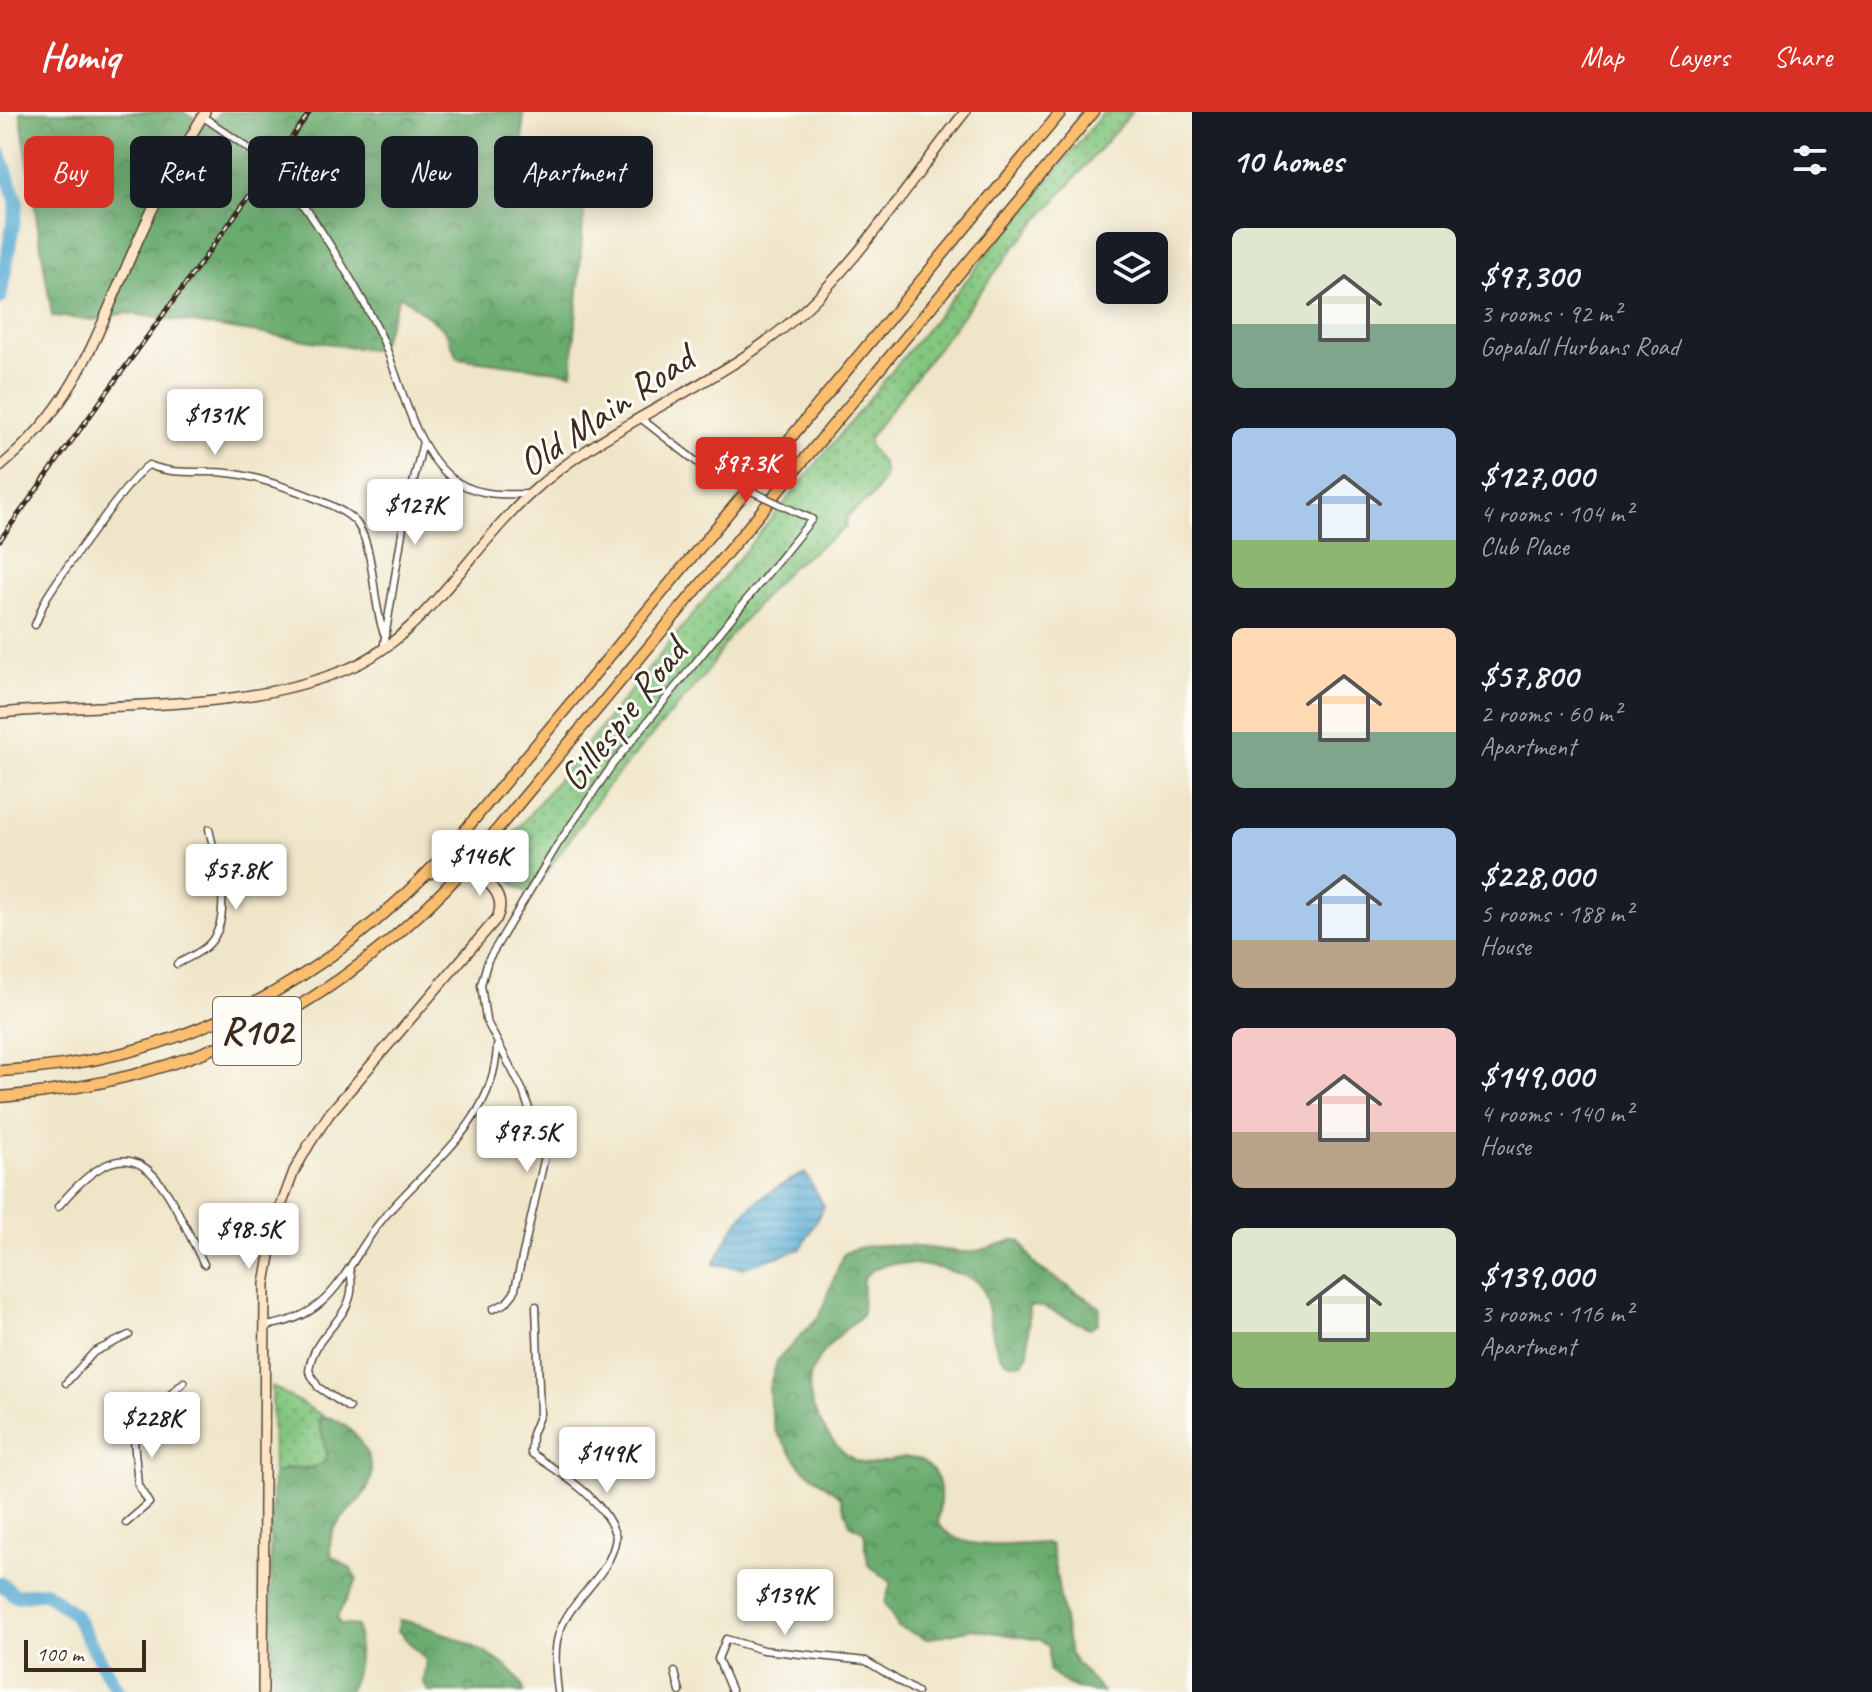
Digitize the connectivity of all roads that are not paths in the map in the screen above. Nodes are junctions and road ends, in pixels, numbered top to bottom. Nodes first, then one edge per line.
1 (965, 112) edge
2 (1061, 112) edge
3 (1093, 112) edge
4 (204, 114) edge
5 (639, 417) junction
6 (423, 441) junction
7 (0, 467) edge
8 (530, 494) junction
9 (35, 625) dead end
10 (384, 634) junction
11 (383, 650) junction
12 (0, 713) edge
13 (209, 829) dead end
14 (457, 838) junction
15 (466, 867) junction
16 (425, 876) junction
17 (177, 964) dead end
18 (497, 1046) junction
19 (511, 1065) junction
20 (0, 1071) edge
21 (496, 1071) junction
22 (0, 1097) edge
23 (58, 1207) dead end
24 (204, 1264) dead end
25 (350, 1271) junction
26 (536, 1306) dead end
27 (493, 1309) dead end
28 (264, 1326) junction
29 (129, 1335) dead end
30 (184, 1382) dead end
31 (66, 1383) dead end
32 (349, 1408) dead end
33 (126, 1523) dead end
34 (675, 1672) dead end
35 (263, 1692) edge
36 (558, 1692) edge
37 (680, 1692) edge
38 (732, 1692) edge
39 (917, 1692) edge

1 - 5 street, Old Main Road
2 - 14 main road, R102
3 - 15 main road, R102
4 - 6 street
4 - 7 street
5 - 8 street, Old Main Road
5 - 18 street, Gillespie Road, bridge
6 - 8 street
6 - 10 street
8 - 11 street, Old Main Road
9 - 10 street
10 - 11 street
11 - 12 street, Old Main Road
13 - 17 street
14 - 15 main road
14 - 16 main road, R102
15 - 16 main road
15 - 22 main road, R102
15 - 28 street
16 - 20 main road, R102
18 - 19 street
18 - 21 street
19 - 21 street
19 - 27 street
21 - 25 street
23 - 24 street
25 - 28 street
25 - 32 street
26 - 36 street
28 - 35 street
29 - 31 street
30 - 33 street
34 - 37 street
38 - 39 street

